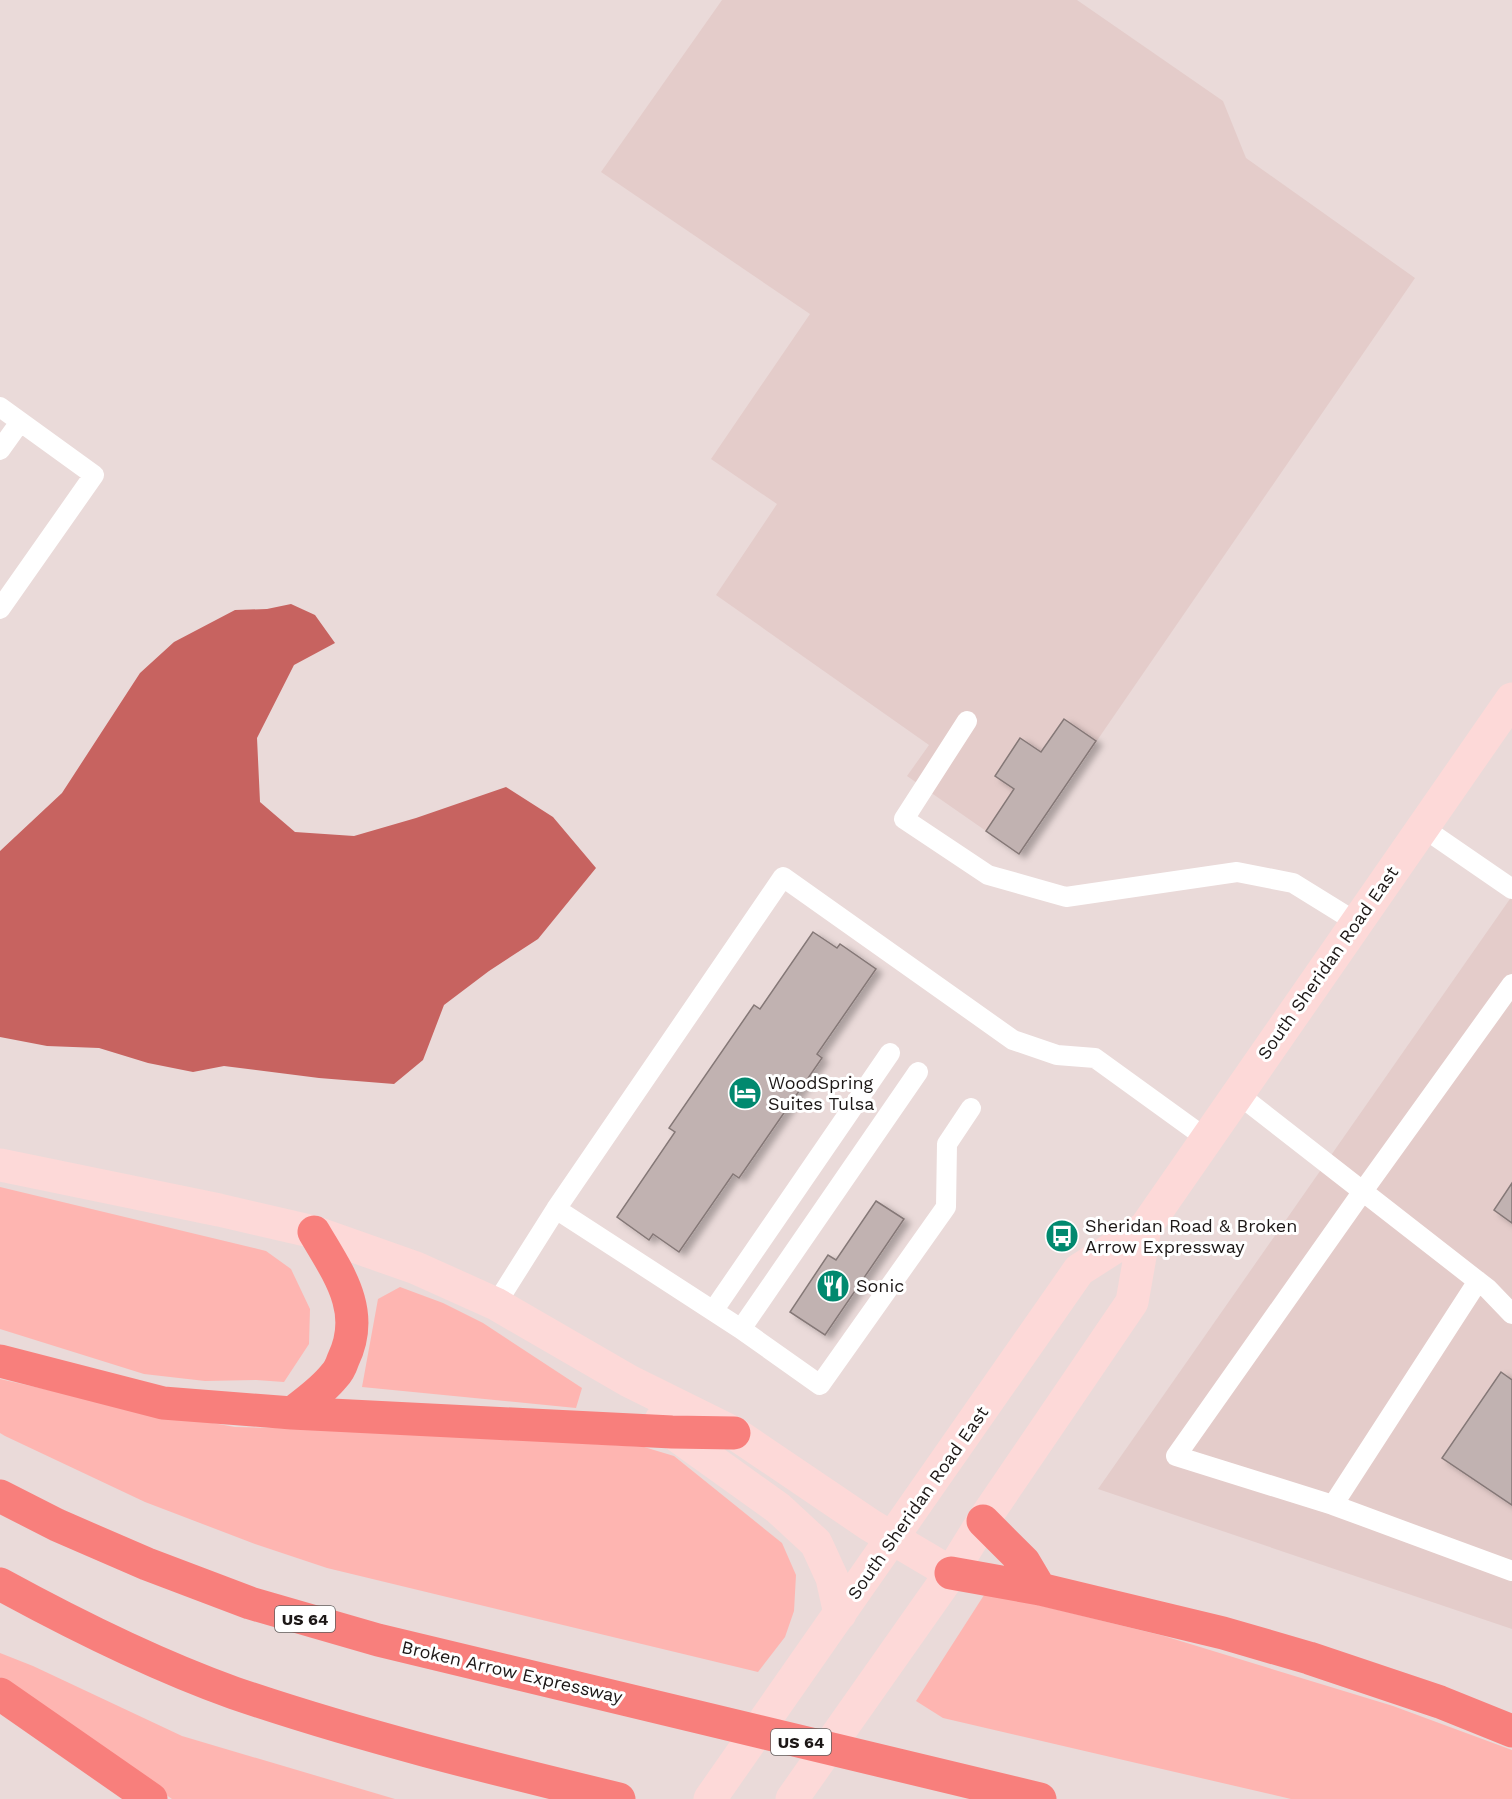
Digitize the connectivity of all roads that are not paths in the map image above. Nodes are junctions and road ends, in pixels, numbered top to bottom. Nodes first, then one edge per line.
1 (0, 407) edge
2 (20, 422) junction
3 (0, 450) edge
4 (0, 609) edge
5 (1512, 699) edge
6 (967, 721) dead end
7 (1422, 827) junction
8 (1512, 889) edge
9 (1356, 922) junction
10 (1512, 984) edge
11 (890, 1053) dead end
12 (918, 1072) dead end
13 (1238, 1094) junction
14 (971, 1108) dead end
15 (1207, 1139) junction
16 (0, 1165) edge
17 (1363, 1191) junction
18 (556, 1209) junction
19 (1145, 1228) junction
20 (314, 1232) junction
21 (1478, 1281) junction
22 (496, 1304) junction
23 (713, 1311) junction
24 (1512, 1314) edge
25 (741, 1329) junction
26 (0, 1360) edge
27 (629, 1382) junction
28 (292, 1413) junction
29 (672, 1432) junction
30 (734, 1433) junction
31 (0, 1496) edge
32 (1333, 1505) junction
33 (983, 1521) junction
34 (892, 1539) junction
35 (1512, 1571) edge
36 (951, 1573) junction
37 (0, 1584) edge
38 (1040, 1589) junction
39 (840, 1614) junction
40 (0, 1694) edge
41 (1512, 1731) edge
42 (151, 1799) edge
43 (619, 1799) edge
44 (710, 1799) edge
45 (792, 1799) edge
46 (1040, 1799) edge

1 - 2 lane
2 - 3 lane
2 - 4 lane
5 - 7 main road, South Sheridan Road East
6 - 9 lane
7 - 8 lane
7 - 9 main road, South Sheridan Road East
9 - 13 main road, South Sheridan Road East
10 - 17 lane
11 - 23 lane
12 - 25 lane
13 - 15 main road, South Sheridan Road East
13 - 17 lane
14 - 25 lane
15 - 18 lane
15 - 19 main road, South Sheridan Road East
16 - 20 main road
17 - 21 lane
17 - 32 lane
18 - 22 lane
18 - 23 lane
19 - 33 main road, South Sheridan Road East
19 - 34 main road, South Sheridan Road East
20 - 22 main road
20 - 28 highway
21 - 24 lane
21 - 32 lane
22 - 27 main road
23 - 25 lane
26 - 28 highway
27 - 29 main road
27 - 30 main road
28 - 29 highway
29 - 30 highway
29 - 39 main road
30 - 34 main road
31 - 46 highway, Broken Arrow Expressway / US 64
32 - 35 lane
33 - 36 main road, South Sheridan Road East
33 - 38 highway
34 - 36 main road
34 - 39 main road, South Sheridan Road East
36 - 38 highway
36 - 45 main road, South Sheridan Road East
37 - 43 highway
38 - 41 highway
39 - 44 main road, South Sheridan Road East
40 - 42 highway

